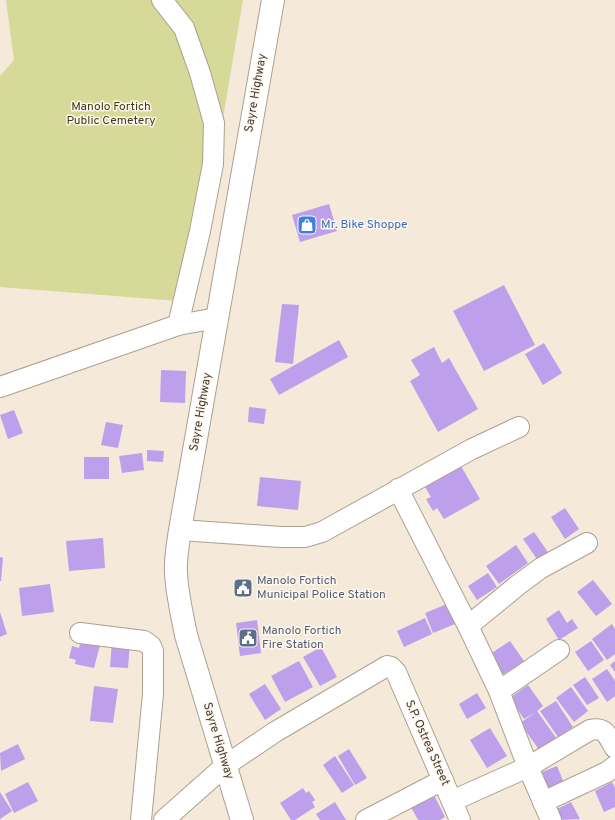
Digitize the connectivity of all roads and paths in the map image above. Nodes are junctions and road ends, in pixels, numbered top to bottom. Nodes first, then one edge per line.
1 (162, 0) edge
2 (273, 0) edge
3 (217, 318) junction
4 (178, 325) junction
5 (0, 387) edge
6 (519, 427) dead end
7 (398, 489) junction
8 (180, 530) junction
9 (587, 543) dead end
10 (468, 626) junction
11 (80, 633) dead end
12 (559, 650) dead end
13 (499, 691) junction
14 (615, 748) edge
15 (226, 765) junction
16 (615, 766) edge
17 (528, 767) junction
18 (443, 780) junction
19 (452, 801) junction
20 (547, 811) edge
21 (141, 820) edge
22 (164, 820) edge
23 (242, 820) edge
24 (366, 820) edge
25 (460, 820) edge

1 - 4 street
2 - 3 highway, Sayre Highway
3 - 4 street
3 - 8 highway, Sayre Highway
4 - 5 street
6 - 7 street
7 - 8 street
7 - 10 street
8 - 15 highway, Sayre Highway
9 - 10 street
10 - 13 street
11 - 21 street
12 - 13 street
13 - 17 street
14 - 17 street
15 - 18 street, S.P. Ostrea Street
15 - 22 street
15 - 23 highway, Sayre Highway
16 - 20 street
17 - 19 street
17 - 20 street
18 - 19 street, S.P. Ostrea Street
18 - 24 street
19 - 25 street, S.P. Ostrea Street

